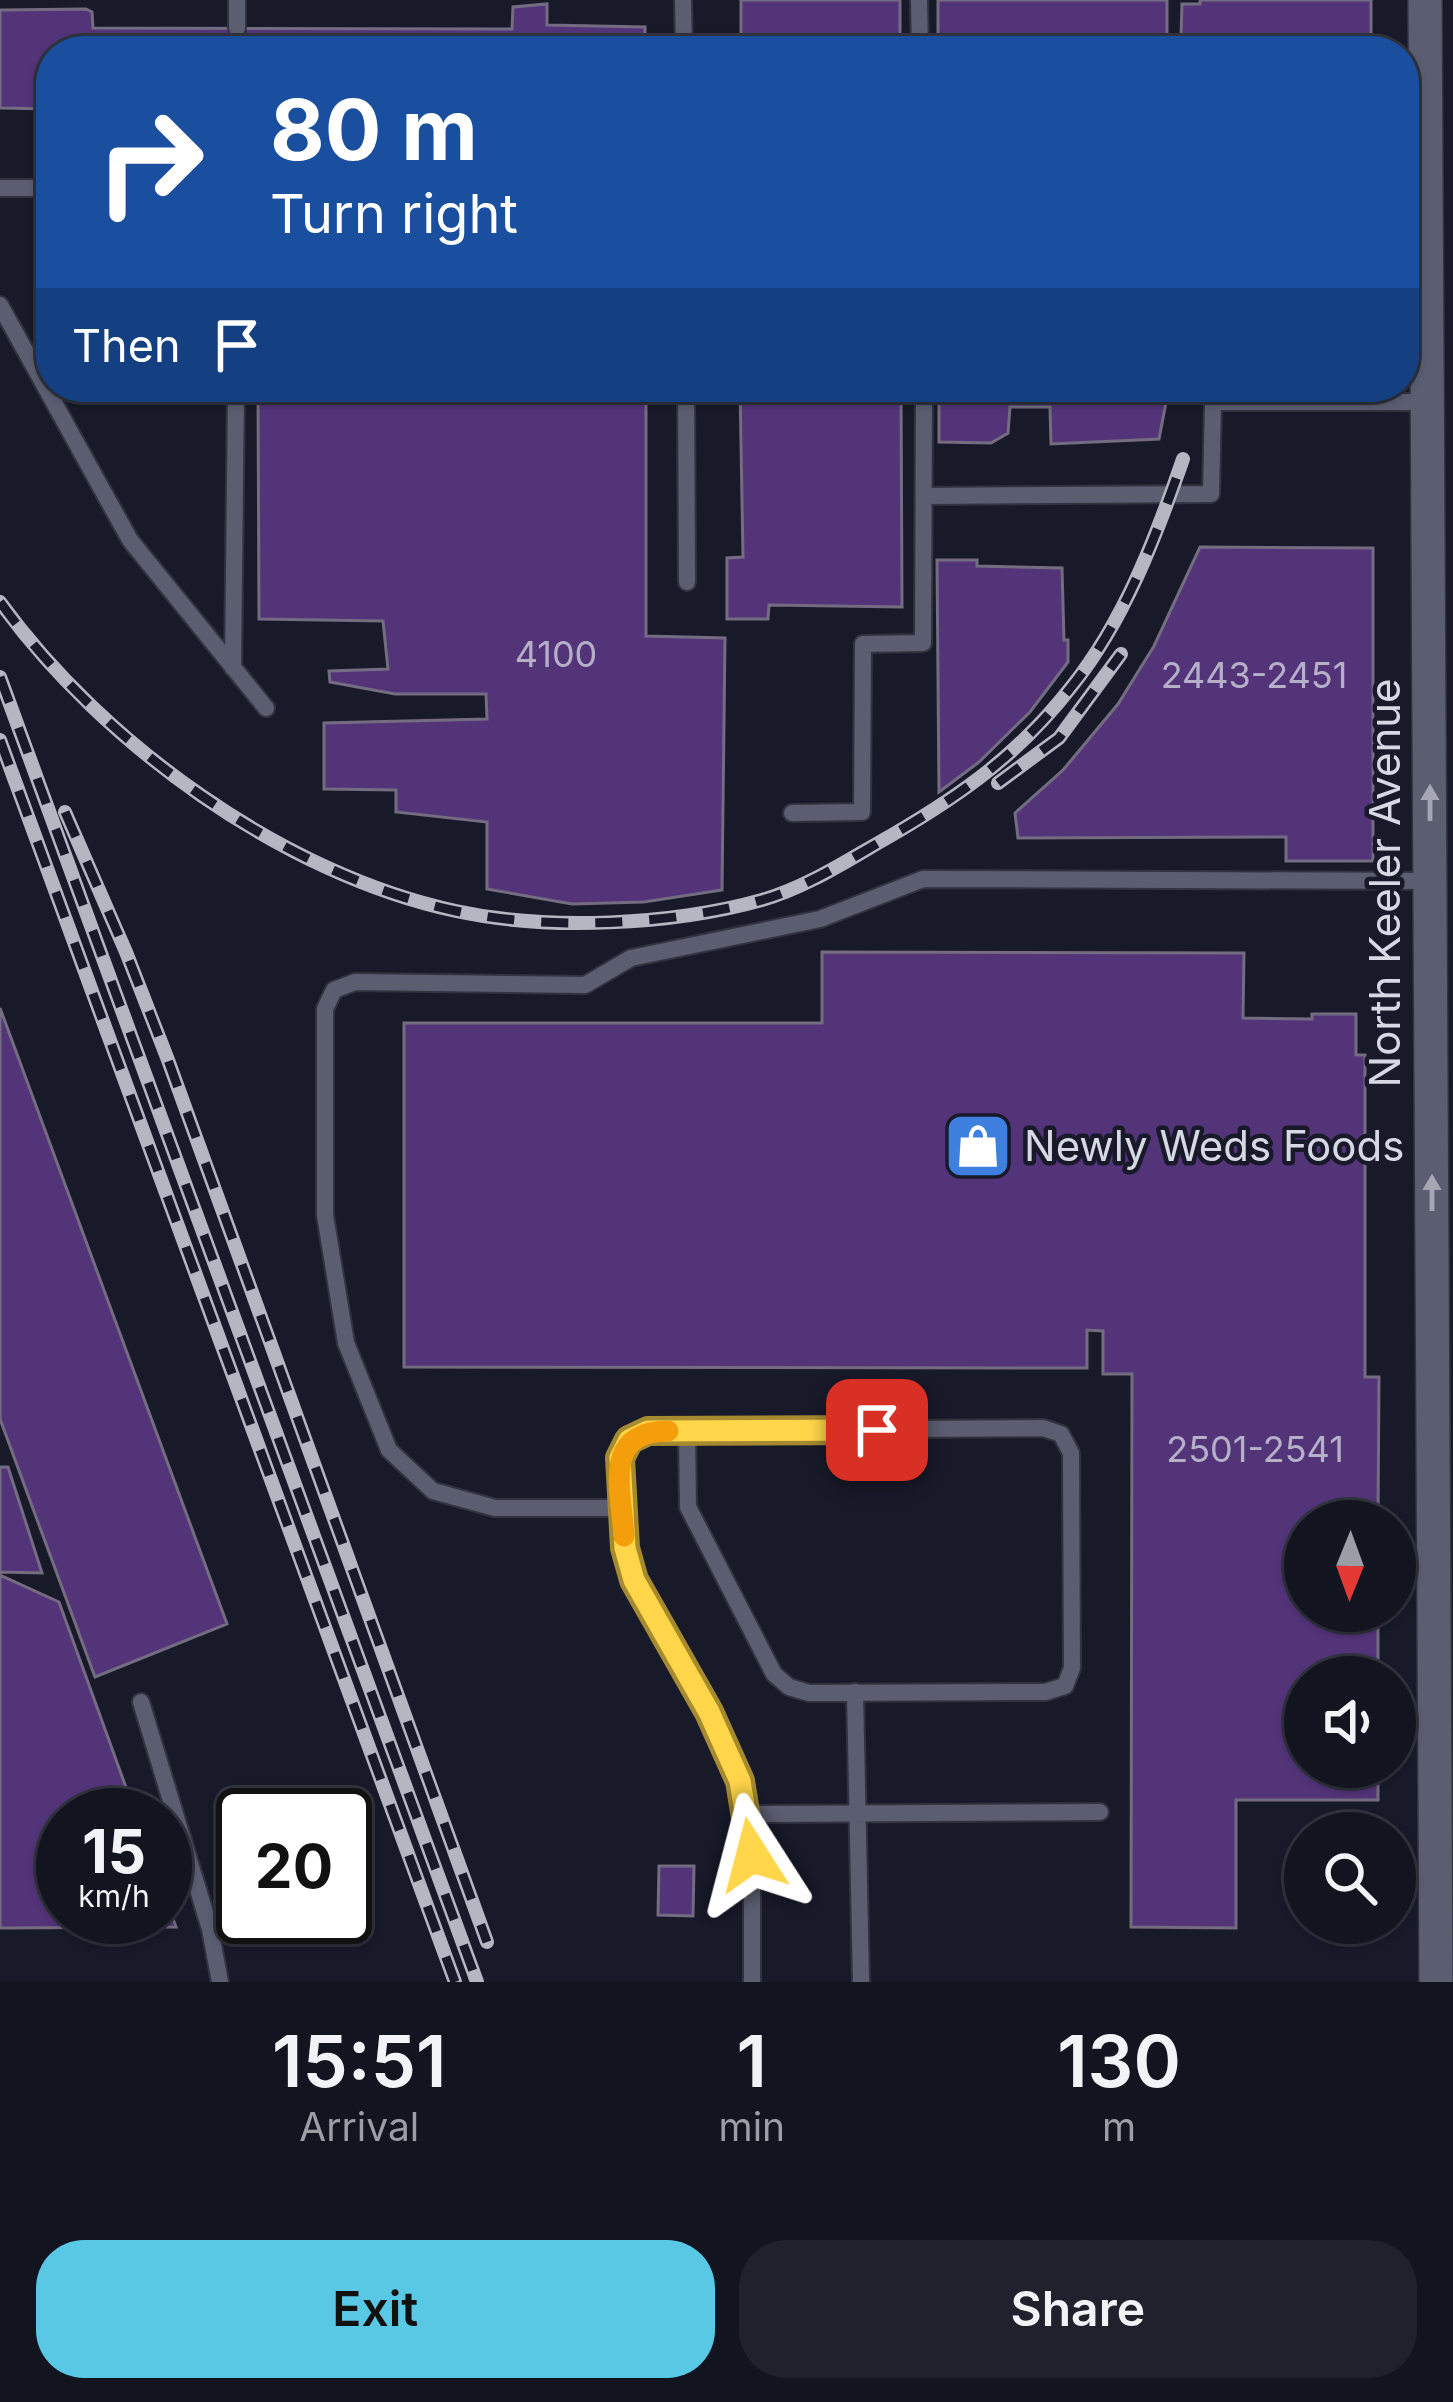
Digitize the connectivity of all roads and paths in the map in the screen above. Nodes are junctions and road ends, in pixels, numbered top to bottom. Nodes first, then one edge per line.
1 (237, 0) edge
2 (683, 0) edge
3 (919, 0) edge
4 (1425, 0) edge
5 (237, 28) dead end
6 (684, 36) edge
7 (920, 36) edge
8 (0, 188) edge
9 (36, 188) edge
10 (0, 305) edge
11 (36, 370) edge
12 (54, 402) edge
13 (236, 402) edge
14 (686, 402) edge
15 (924, 402) edge
16 (1428, 402) junction
17 (925, 496) junction
18 (687, 582) dead end
19 (233, 668) junction
20 (266, 708) dead end
21 (792, 813) dead end
22 (1430, 880) junction
23 (1442, 930) edge
24 (687, 1431) junction
25 (622, 1508) junction
26 (854, 1692) junction
27 (141, 1702) dead end
28 (1444, 1719) edge
29 (1100, 1812) dead end
30 (745, 1814) junction
31 (856, 1814) junction
32 (220, 1982) edge
33 (752, 1982) edge
34 (861, 1982) edge
35 (1436, 1982) edge

1 - 5 lane
2 - 6 lane
3 - 7 lane
4 - 16 street, North Keeler Avenue
8 - 9 lane
10 - 11 lane
12 - 19 lane
13 - 19 lane
14 - 18 lane
15 - 17 lane
16 - 17 lane
22 -> 16 street, North Keeler Avenue
17 - 21 lane
19 - 20 lane
22 - 23 street, North Keeler Avenue
22 - 25 lane
28 -> 23 street, North Keeler Avenue
24 - 25 lane
24 - 26 lane
24 - 26 lane
25 - 30 lane
26 - 31 lane
27 - 32 lane
28 - 35 street, North Keeler Avenue
29 - 31 lane
30 - 31 lane
30 - 33 lane
31 - 34 lane

